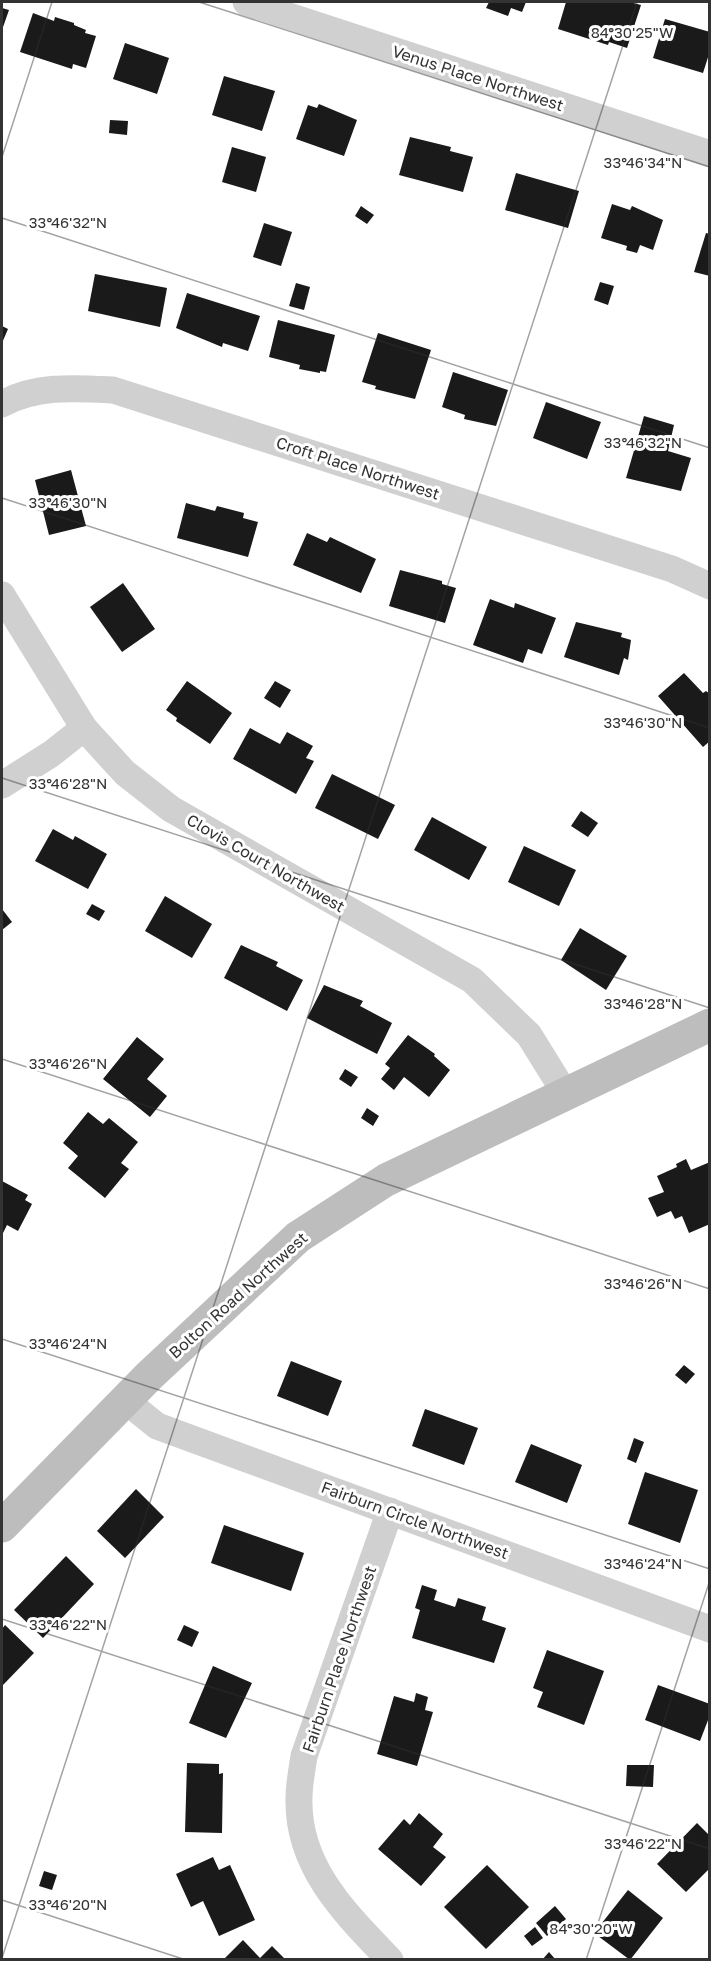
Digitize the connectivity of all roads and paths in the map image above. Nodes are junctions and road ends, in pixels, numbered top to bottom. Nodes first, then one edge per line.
1 (246, 2) edge
2 (710, 153) edge
3 (2, 404) edge
4 (709, 584) edge
5 (2, 595) edge
6 (84, 728) junction
7 (2, 785) edge
8 (710, 1025) edge
9 (566, 1093) junction
10 (126, 1401) junction
11 (390, 1511) junction
12 (2, 1526) edge
13 (710, 1629) edge
14 (390, 1959) edge

1 - 2 street, Venus Place Northwest
3 - 4 street, Croft Place Northwest
5 - 6 street, Clovis Court Northwest
6 - 7 street
6 - 9 street, Clovis Court Northwest
8 - 9 street, Bolton Road Northwest
9 - 10 street, Bolton Road Northwest
10 - 11 street, Fairburn Circle Northwest
10 - 12 street, Bolton Road Northwest
11 - 13 street, Fairburn Circle Northwest
11 - 14 street, Fairburn Place Northwest

